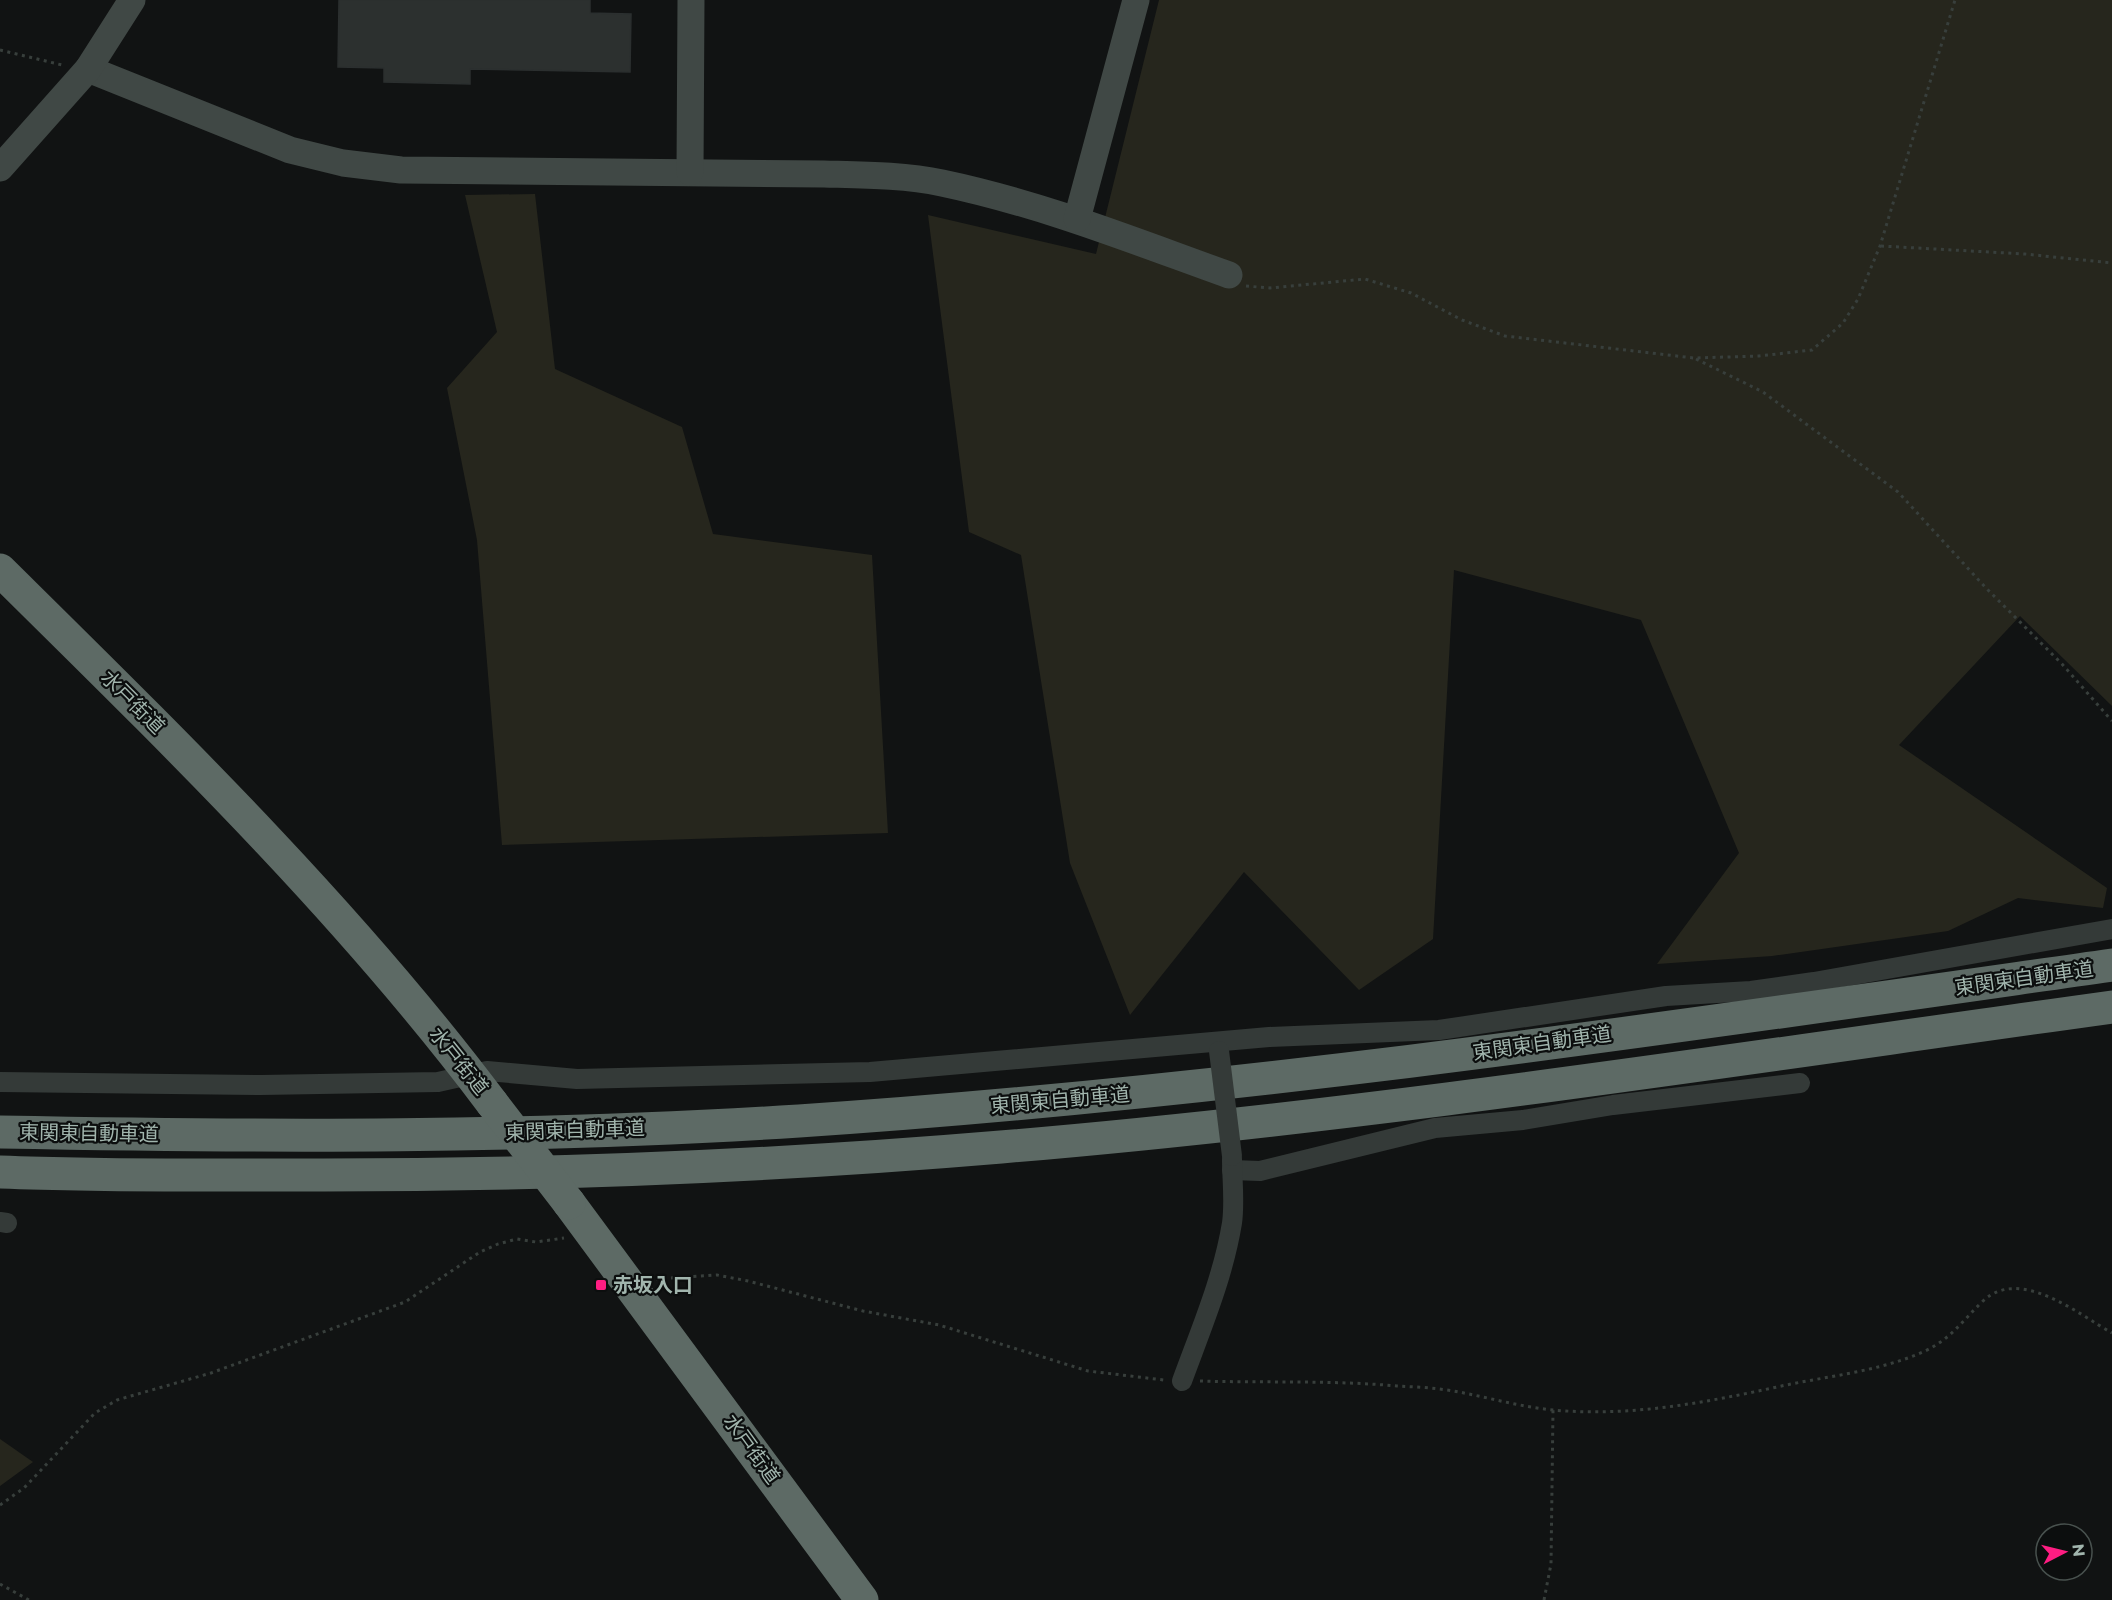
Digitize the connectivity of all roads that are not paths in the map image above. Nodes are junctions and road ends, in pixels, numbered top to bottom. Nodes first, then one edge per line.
1 (132, 0) edge
2 (691, 0) edge
3 (1136, 0) edge
4 (88, 69) junction
5 (0, 168) edge
6 (690, 172) junction
7 (1077, 219) junction
8 (1229, 275) road end
9 (0, 570) edge
10 (2112, 929) edge
11 (2112, 965) edge
12 (2112, 1007) edge
13 (1218, 1046) junction
14 (471, 1074) junction
15 (0, 1082) edge
16 (1800, 1083) dead end
17 (0, 1132) edge
18 (1232, 1163) junction
19 (0, 1172) edge
20 (1182, 1381) road end
21 (862, 1600) edge

1 - 4 street
2 - 6 street
3 - 7 street
4 - 5 street
4 - 6 street
6 - 7 street
7 - 8 street
9 - 14 highway, 水戸街道
10 - 13 street
11 - 17 highway, 東関東自動車道
12 - 19 highway, 東関東自動車道
13 - 14 street
13 - 18 street, bridge
14 - 15 street
14 - 21 highway, 水戸街道, bridge
16 - 18 street
18 - 20 street

